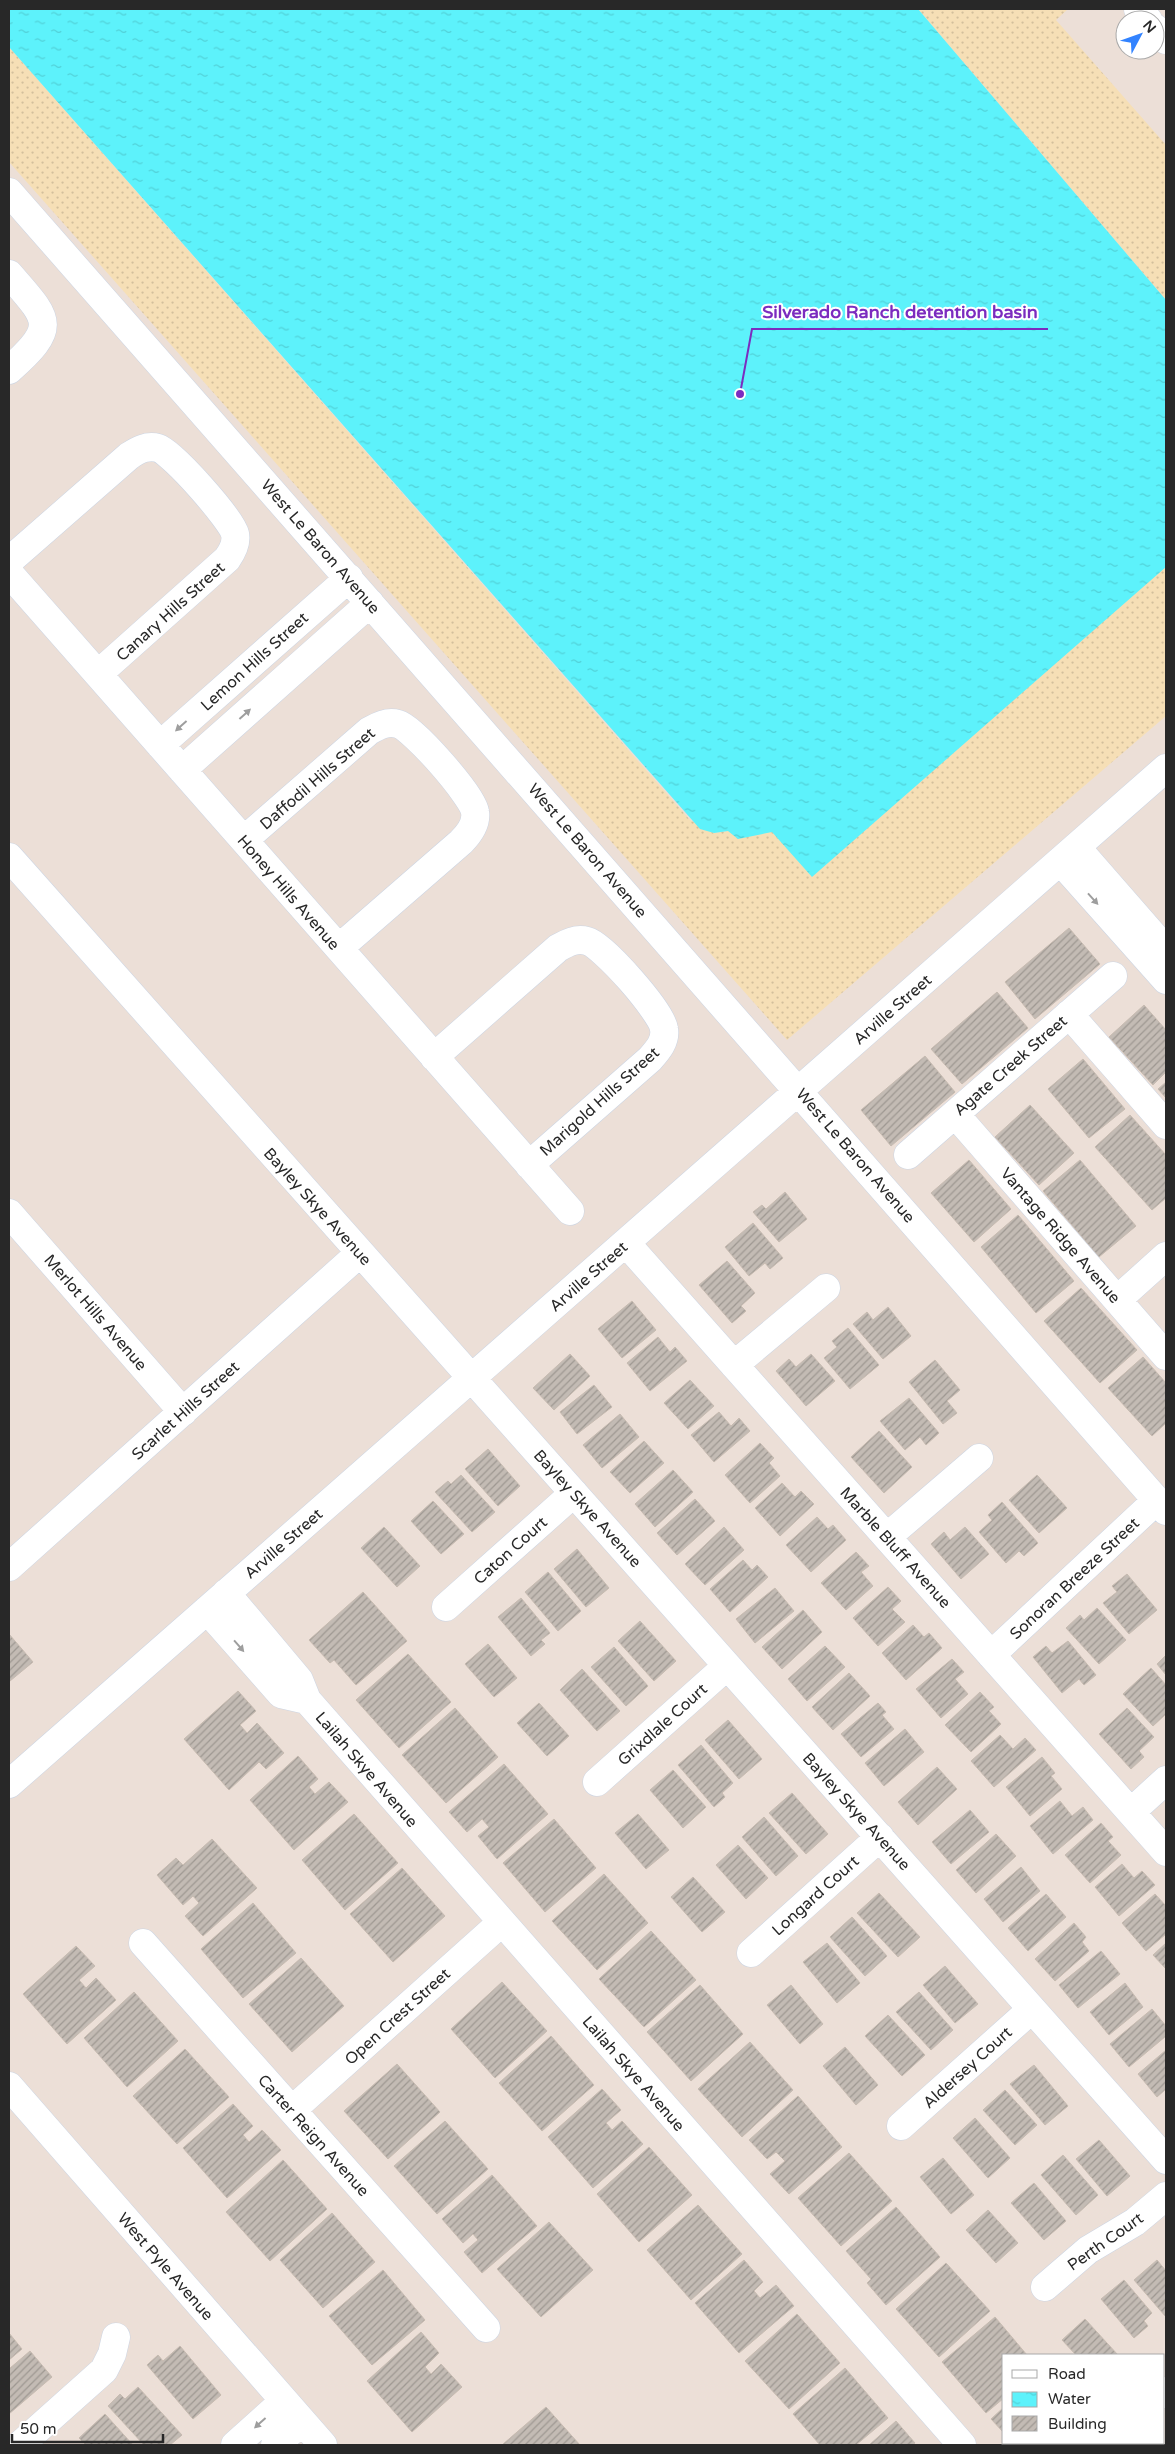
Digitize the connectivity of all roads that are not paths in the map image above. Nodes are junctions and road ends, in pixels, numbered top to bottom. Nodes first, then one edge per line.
1 (9, 192) edge
2 (9, 274) edge
3 (9, 370) edge
4 (9, 561) edge
5 (9, 573) edge
6 (348, 578) junction
7 (370, 603) junction
8 (98, 674) junction
9 (160, 745) junction
10 (1166, 768) edge
11 (182, 770) junction
12 (244, 840) junction
13 (1069, 855) junction
14 (9, 857) edge
15 (339, 948) junction
16 (1166, 950) edge
17 (1113, 976) dead end
18 (1166, 980) edge
19 (1069, 1014) junction
20 (434, 1057) junction
21 (800, 1090) junction
22 (955, 1114) junction
23 (1166, 1125) edge
24 (908, 1155) dead end
25 (529, 1164) junction
26 (570, 1211) dead end
27 (9, 1213) edge
28 (626, 1243) junction
29 (360, 1253) junction
30 (1166, 1256) edge
31 (826, 1288) dead end
32 (1118, 1300) junction
33 (1166, 1356) edge
34 (734, 1365) junction
35 (472, 1378) junction
36 (183, 1412) junction
37 (979, 1458) dead end
38 (574, 1493) junction
39 (1162, 1505) edge
40 (887, 1537) junction
41 (11, 1562) edge
42 (216, 1601) junction
43 (446, 1607) dead end
44 (991, 1655) junction
45 (727, 1666) junction
46 (1166, 1780) edge
47 (597, 1782) dead end
48 (9, 1784) edge
49 (1131, 1812) junction
50 (880, 1837) junction
51 (1166, 1852) edge
52 (502, 1922) junction
53 (143, 1943) dead end
54 (751, 1953) dead end
55 (1032, 2009) junction
56 (9, 2086) edge
57 (292, 2110) junction
58 (901, 2126) dead end
59 (1166, 2160) edge
60 (1166, 2196) edge
61 (1045, 2287) dead end
62 (486, 2328) dead end
63 (116, 2338) dead end
64 (284, 2401) junction
65 (302, 2422) junction
66 (20, 2445) edge
67 (235, 2445) edge
68 (275, 2445) edge
69 (323, 2445) edge
70 (962, 2445) edge

1 - 6 street, West Le Baron Avenue
2 - 3 street
4 - 8 street, Canary Hills Street
5 - 8 street, Honey Hills Avenue
6 - 7 street, West Le Baron Avenue
6 -> 9 street, Lemon Hills Street
11 -> 7 street, Lemon Hills Street
7 - 21 street, West Le Baron Avenue
8 - 9 street, Honey Hills Avenue
9 - 11 street, Honey Hills Avenue
10 - 13 street, Arville Street
11 - 12 street, Honey Hills Avenue
12 - 15 street, Honey Hills Avenue
12 - 15 street, Daffodil Hills Street
13 - 16 street
13 -> 18 street
13 - 21 street, Arville Street
14 - 29 street, Bayley Skye Avenue
15 - 20 street, Honey Hills Avenue
17 - 19 street, Agate Creek Street
19 - 22 street, Agate Creek Street
19 - 23 street
20 - 25 street, Honey Hills Avenue
20 - 25 street, Marigold Hills Street
21 - 28 street, Arville Street
21 - 39 street, West Le Baron Avenue
22 - 24 street, Agate Creek Street
22 - 32 street, Vantage Ridge Avenue
25 - 26 street, Honey Hills Avenue
27 - 36 street, Merlot Hills Avenue
28 - 34 street, Marble Bluff Avenue
28 - 35 street, Arville Street
29 - 35 street, Bayley Skye Avenue
29 - 36 street, Scarlet Hills Street
30 - 32 street
31 - 34 street
32 - 33 street, Vantage Ridge Avenue
34 - 40 street, Marble Bluff Avenue
35 - 38 street, Bayley Skye Avenue
35 - 42 street, Arville Street
36 - 41 street, Scarlet Hills Street
37 - 40 street
38 - 43 street, Caton Court
38 - 45 street, Bayley Skye Avenue
39 - 44 street, Sonoran Breeze Street
40 - 44 street, Marble Bluff Avenue
42 - 48 street, Arville Street
42 - 52 street, Lailah Skye Avenue
44 - 49 street, Marble Bluff Avenue
45 - 47 street, Grixdlale Court
45 - 50 street, Bayley Skye Avenue
46 - 49 street
49 - 51 street, Marble Bluff Avenue
50 - 54 street, Longard Court
50 - 55 street, Bayley Skye Avenue
52 - 57 street, Open Crest Street
52 - 70 street, Lailah Skye Avenue
53 - 57 street, Carter Reign Avenue
55 - 58 street, Aldersey Court
55 - 59 street, Bayley Skye Avenue
56 - 64 street, West Pyle Avenue
57 - 62 street, Carter Reign Avenue
60 - 61 street, Perth Court
63 - 66 street
64 - 65 street, West Pyle Avenue
64 -> 67 street
65 - 68 street
65 - 69 street, West Pyle Avenue

